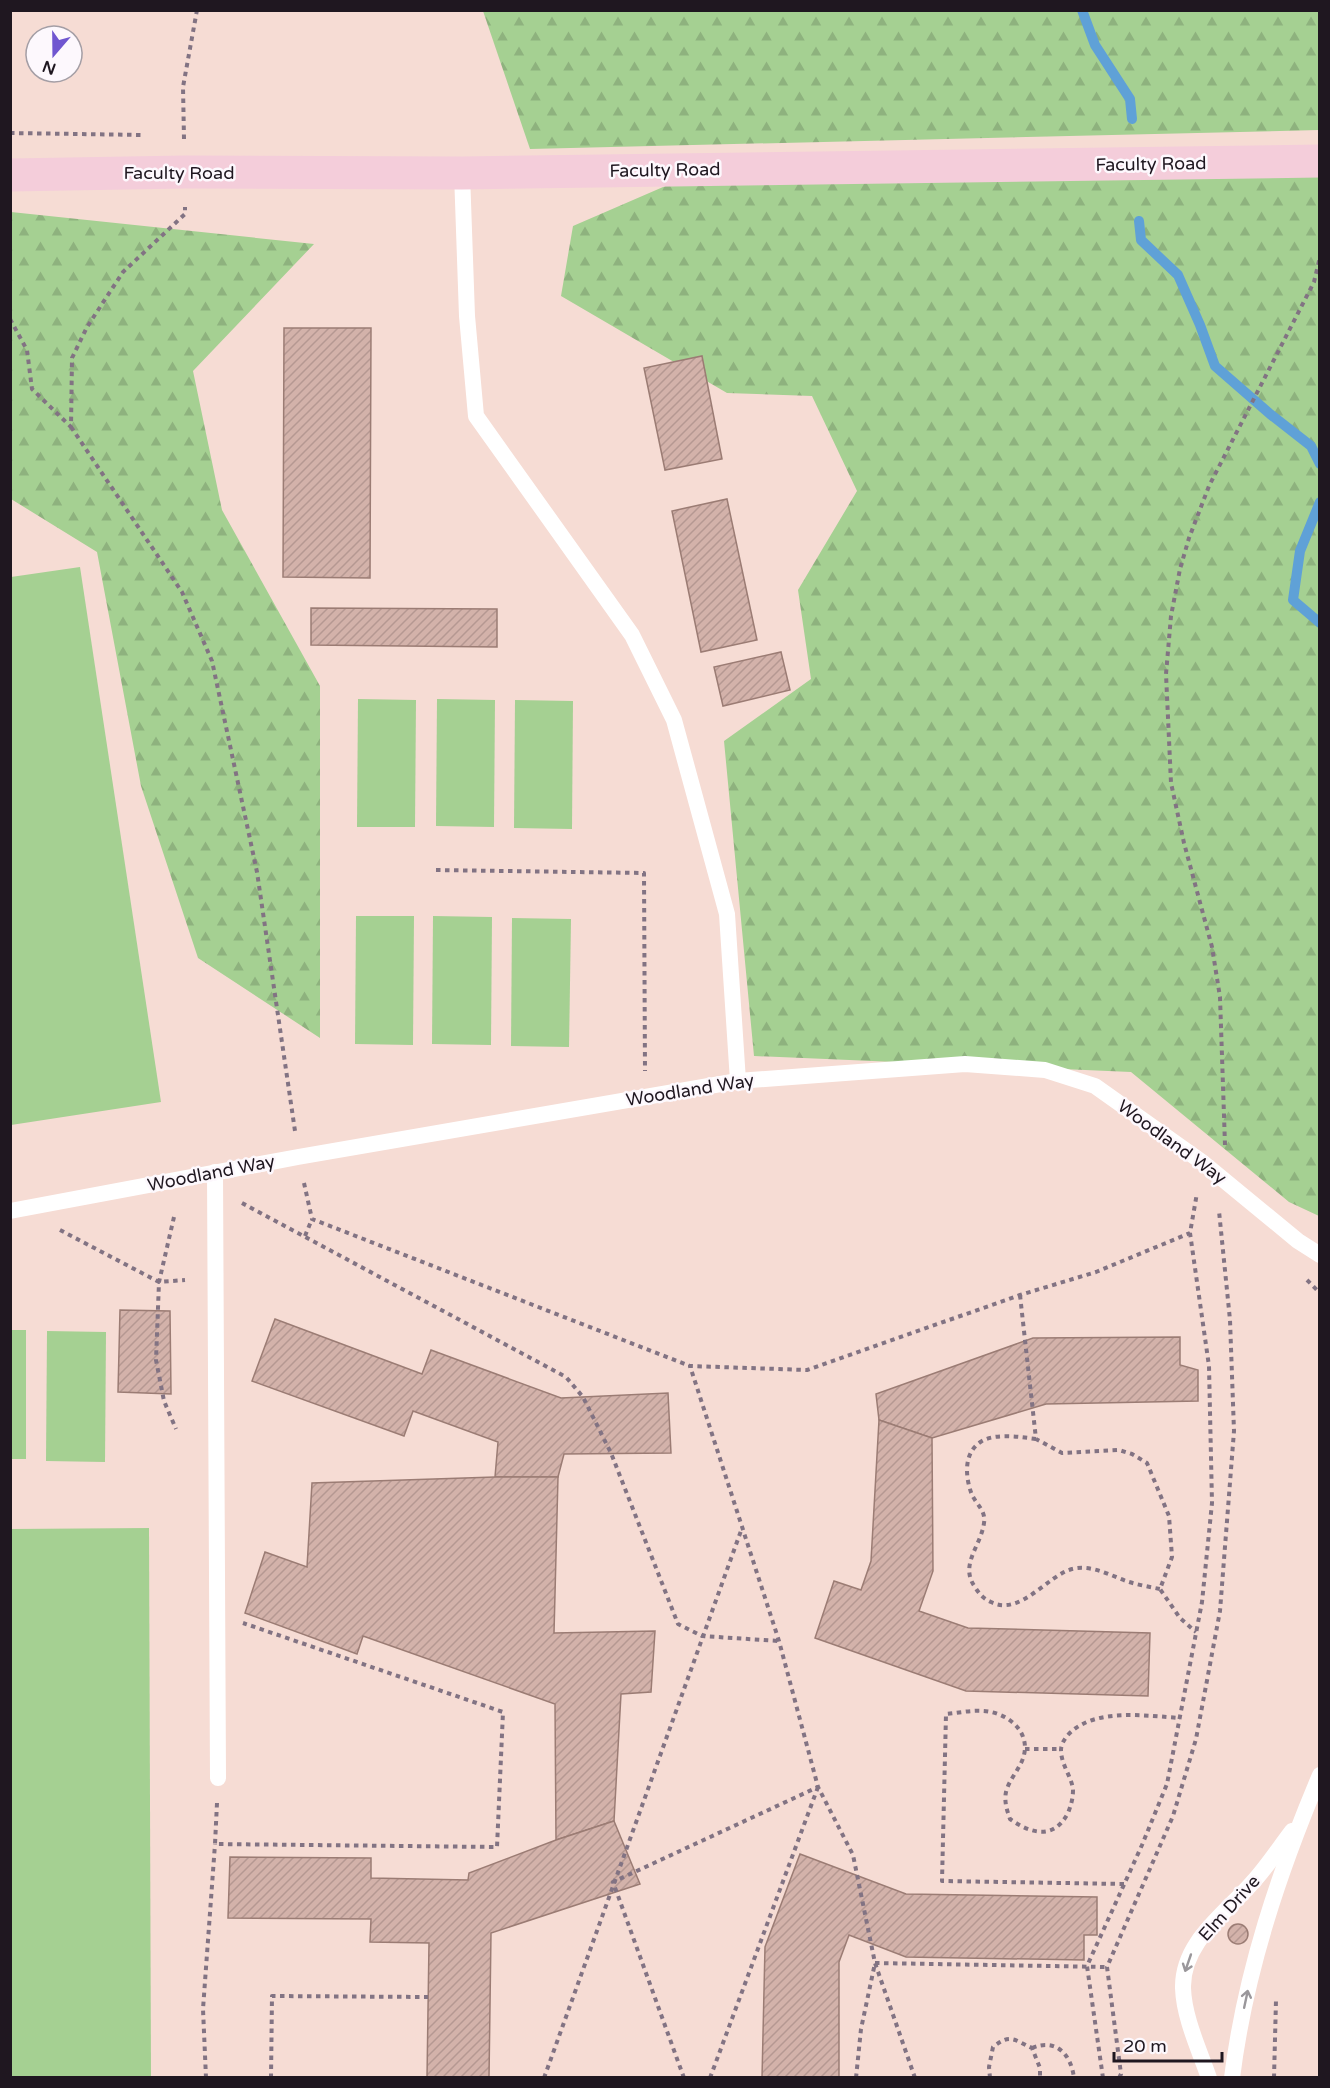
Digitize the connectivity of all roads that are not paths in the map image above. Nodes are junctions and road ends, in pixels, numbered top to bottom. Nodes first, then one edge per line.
1 (1320, 161) edge
2 (462, 173) junction
3 (10, 175) edge
4 (738, 1081) junction
5 (215, 1181) junction
6 (10, 1211) edge
7 (1320, 1255) edge
8 (1320, 1775) edge
9 (218, 1778) road end
10 (1301, 1818) junction
11 (1209, 2078) edge
12 (1232, 2078) edge

1 - 2 street, Faculty Road
2 - 3 street, Faculty Road
2 - 4 lane
4 - 5 lane, Woodland Way
4 - 7 lane, Woodland Way
5 - 6 lane, Woodland Way
5 - 9 lane
8 - 10 lane, Elm Drive
10 -> 11 lane, Elm Drive
12 -> 10 lane, Elm Drive

